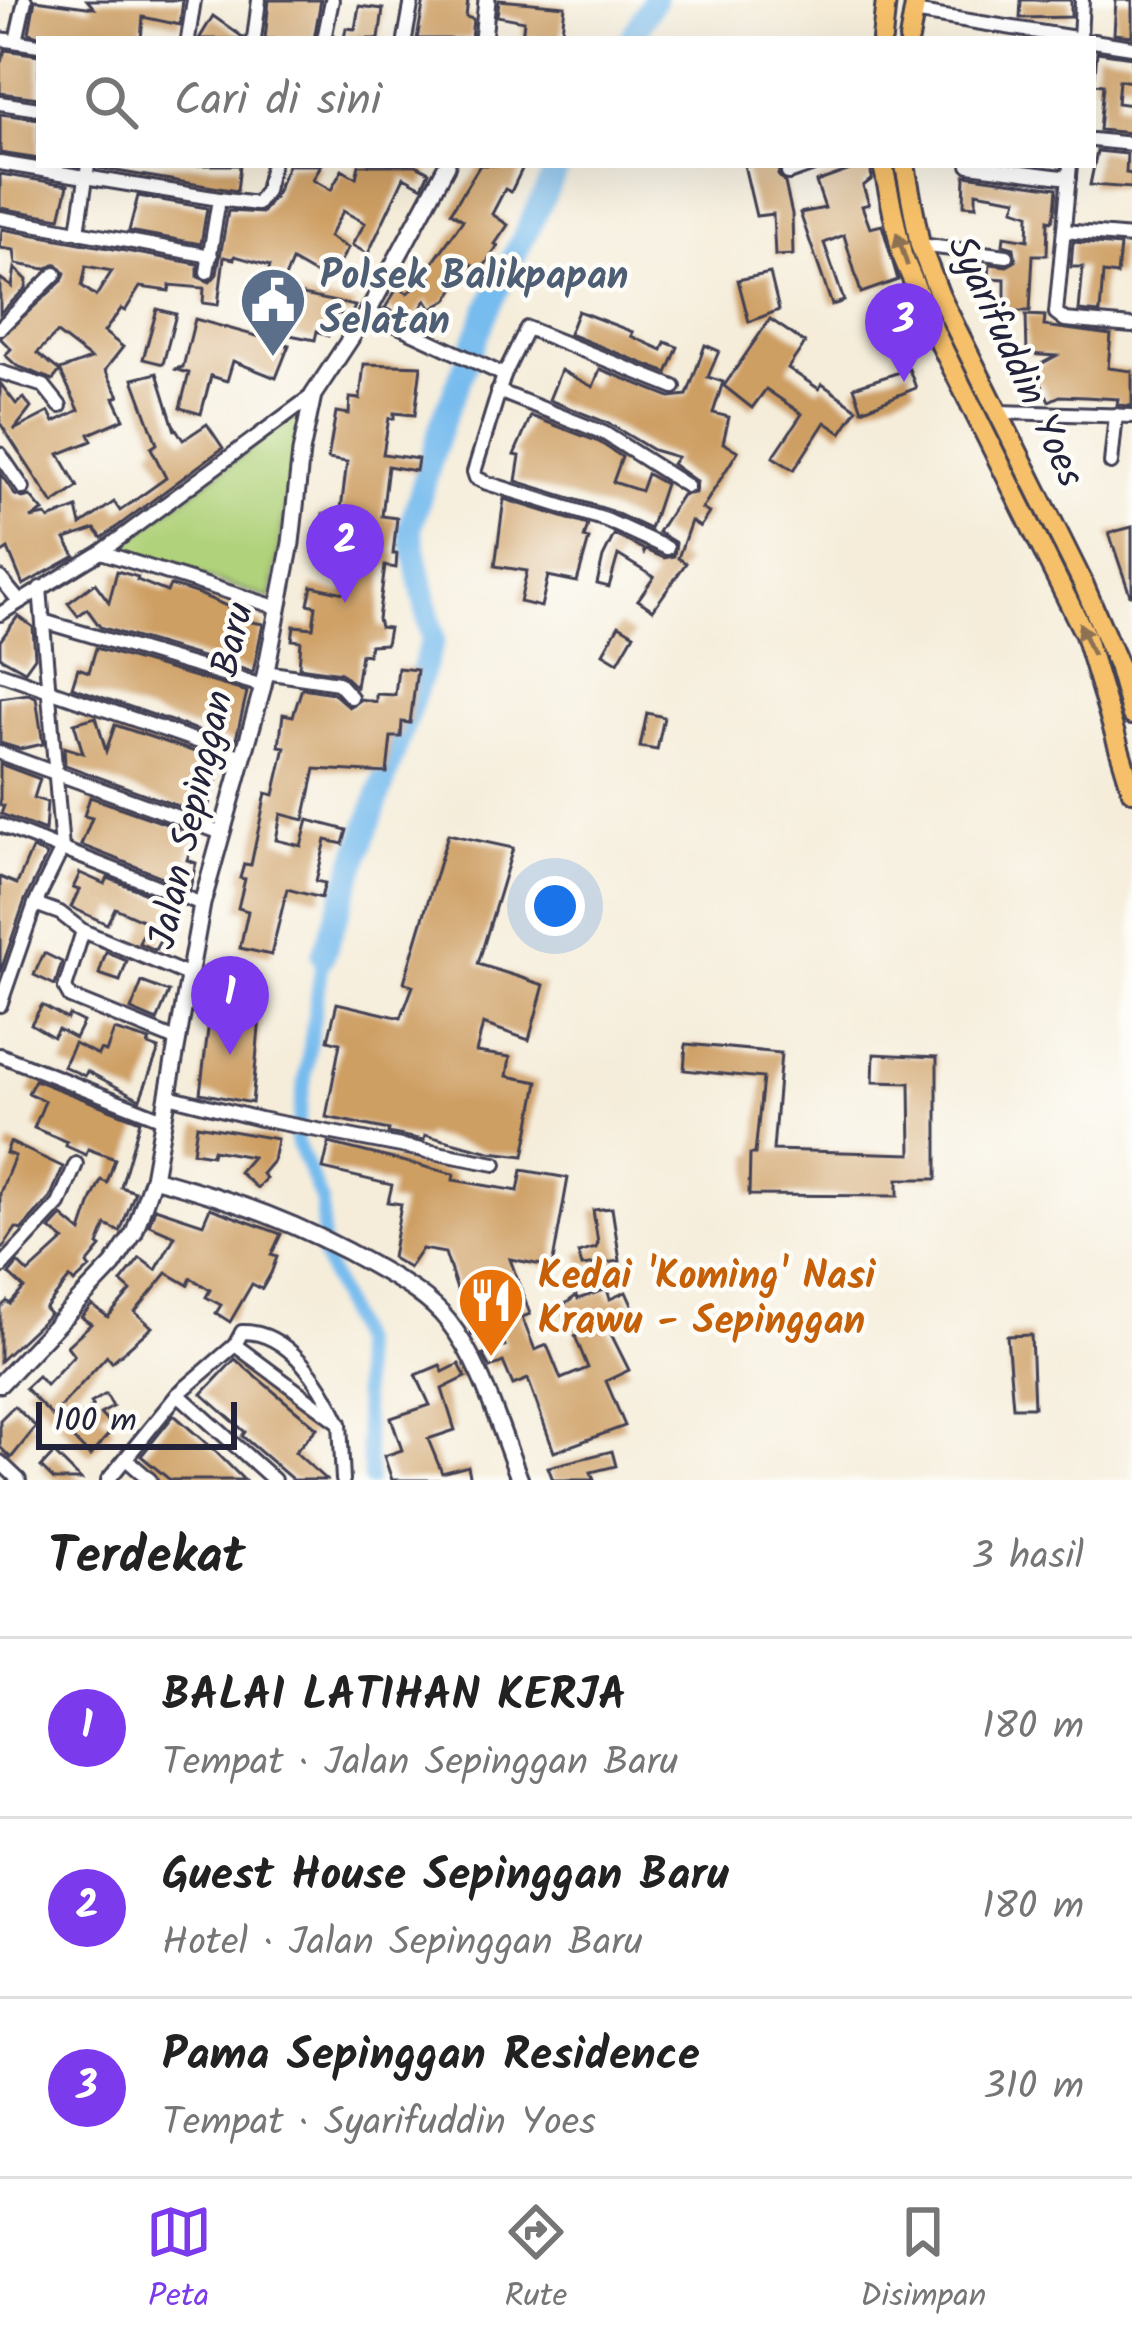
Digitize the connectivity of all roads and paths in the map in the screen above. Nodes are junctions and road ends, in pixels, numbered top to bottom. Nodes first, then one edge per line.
1 (25, 0) edge
2 (194, 0) edge
3 (259, 0) edge
4 (332, 0) edge
5 (412, 0) edge
6 (487, 0) edge
7 (886, 0) edge
8 (1082, 0) edge
9 (914, 6) edge
10 (188, 36) edge
11 (254, 36) edge
12 (325, 36) edge
13 (406, 36) edge
14 (483, 36) edge
15 (882, 36) edge
16 (909, 36) edge
17 (1065, 36) edge
18 (1080, 36) edge
19 (0, 39) edge
20 (16, 41) junction
21 (1096, 41) edge
22 (36, 44) edge
23 (1132, 47) edge
24 (0, 103) edge
25 (36, 109) edge
26 (1096, 140) edge
27 (1132, 144) edge
28 (0, 163) edge
29 (36, 166) edge
30 (54, 168) edge
31 (271, 168) edge
32 (445, 168) edge
33 (803, 168) edge
34 (884, 168) edge
35 (906, 168) edge
36 (1020, 168) edge
37 (87, 171) edge
38 (1069, 171) edge
39 (788, 173) dead end
40 (219, 199) junction
41 (0, 218) edge
42 (78, 231) junction
43 (1064, 231) junction
44 (1132, 237) edge
45 (920, 244) junction
46 (212, 256) junction
47 (1007, 256) dead end
48 (207, 272) dead end
49 (55, 274) dead end
50 (368, 312) junction
51 (1132, 326) edge
52 (0, 328) edge
53 (0, 372) edge
54 (499, 373) junction
55 (674, 387) dead end
56 (498, 391) junction
57 (313, 395) junction
58 (60, 406) dead end
59 (999, 412) junction
60 (1116, 415) junction
61 (1132, 416) edge
62 (0, 454) edge
63 (1111, 463) dead end
64 (687, 486) dead end
65 (23, 488) dead end
66 (667, 548) dead end
67 (100, 552) junction
68 (0, 578) edge
69 (40, 588) junction
70 (19, 602) junction
71 (276, 607) junction
72 (0, 614) edge
73 (46, 622) junction
74 (0, 673) edge
75 (264, 679) junction
76 (47, 689) junction
77 (351, 697) dead end
78 (1132, 716) edge
79 (0, 753) edge
80 (243, 758) junction
81 (54, 775) junction
82 (1132, 791) edge
83 (0, 825) edge
84 (222, 833) junction
85 (62, 849) junction
86 (35, 904) junction
87 (202, 904) junction
88 (83, 931) junction
89 (190, 976) junction
90 (0, 1003) edge
91 (176, 1040) junction
92 (0, 1055) edge
93 (168, 1096) junction
94 (163, 1119) junction
95 (76, 1164) dead end
96 (495, 1164) dead end
97 (153, 1178) junction
98 (0, 1268) edge
99 (235, 1345) junction
100 (0, 1384) edge
101 (178, 1394) junction
102 (340, 1423) junction
103 (126, 1459) junction
104 (0, 1462) edge
105 (19, 1480) edge
106 (108, 1480) edge
107 (150, 1480) edge
108 (274, 1480) edge
109 (343, 1480) edge
110 (520, 1480) edge

1 - 20 street
2 - 10 street
3 - 11 street
4 - 12 street
5 - 13 street
6 - 14 street
7 - 15 highway
8 - 18 street
9 - 16 highway
9 - 17 street
19 - 20 street
20 - 22 street
21 - 23 street
24 - 25 street
26 - 27 street
28 - 29 street
30 - 37 street
31 - 40 street
32 - 50 street, Jalan Sepinggan Baru
33 - 39 street
82 -> 34 highway
35 - 45 highway, Syarifuddin Yoes
36 - 38 street
37 - 40 street
37 - 42 street
38 - 43 street
40 - 46 street
41 - 42 street
42 - 46 street
43 - 44 street
43 - 51 street
45 - 47 street
45 - 59 highway, Syarifuddin Yoes
46 - 48 street
49 - 52 street
50 - 54 street
50 - 57 street, Jalan Sepinggan Baru
53 - 58 street
54 - 55 street
54 - 56 street
56 - 64 street
56 - 66 street
57 - 67 street
57 - 71 street, Jalan Sepinggan Baru
59 - 60 street
59 - 78 highway, Syarifuddin Yoes
60 - 61 street
60 - 63 street
62 - 65 street
67 - 69 street
67 - 71 street
68 - 70 street
69 - 70 street
69 - 73 street
70 - 72 street
71 - 75 street, Jalan Sepinggan Baru
73 - 75 street
73 - 76 street
74 - 76 street
75 - 77 street
75 - 80 street, Jalan Sepinggan Baru
76 - 80 street
76 - 81 street
79 - 81 street
80 - 84 street, Jalan Sepinggan Baru
81 - 84 street
81 - 85 street
83 - 85 street
84 - 87 street, Jalan Sepinggan Baru
85 - 86 street
85 - 87 street
86 - 88 street
86 - 90 street
87 - 89 street, Jalan Sepinggan Baru
88 - 89 street
88 - 91 street
89 - 91 street, Jalan Sepinggan Baru
91 - 93 street, Jalan Sepinggan Baru
92 - 94 street
93 - 94 street, Jalan Sepinggan Baru
93 - 96 street
94 - 97 street, Jalan Sepinggan Baru
95 - 98 street
97 - 100 street, Jalan Sepinggan Baru
97 - 110 street
99 - 101 street
99 - 102 street
99 - 102 street
101 - 103 street
101 - 108 street
102 - 109 street
103 - 106 street
103 - 107 street
104 - 105 street

